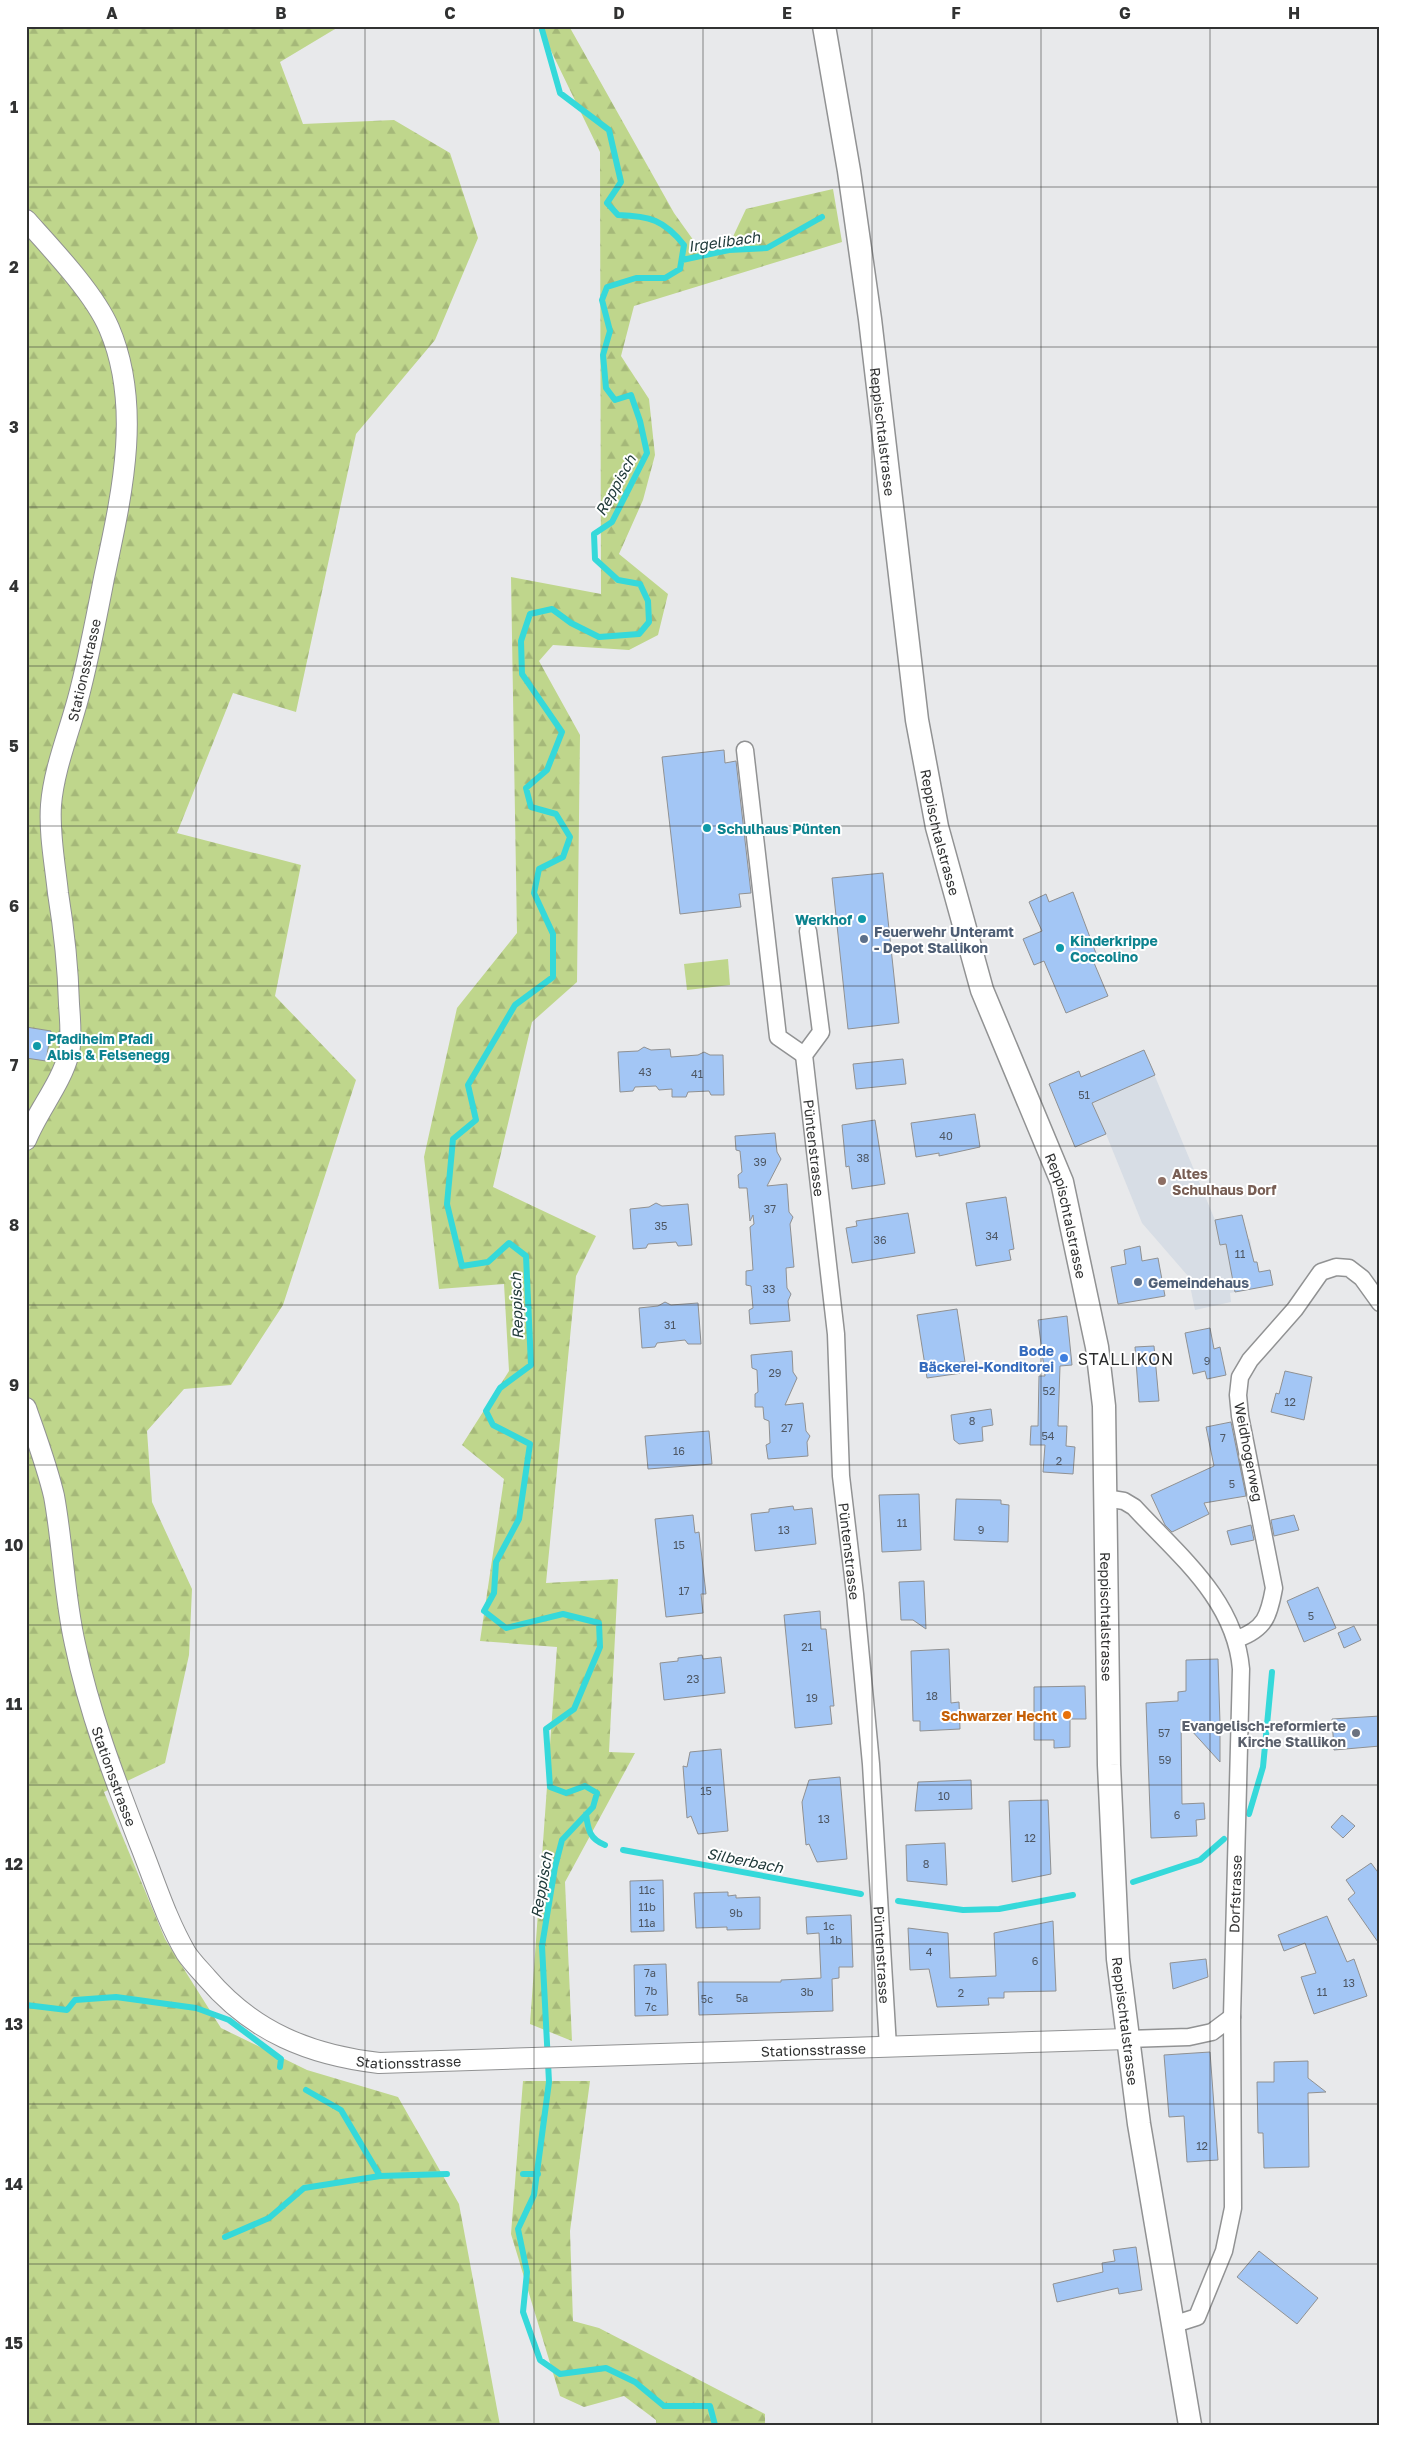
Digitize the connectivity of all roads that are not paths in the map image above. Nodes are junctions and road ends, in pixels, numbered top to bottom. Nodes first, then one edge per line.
1 (824, 26) edge
2 (26, 220) edge
3 (745, 750) dead end
4 (808, 931) dead end
5 (804, 1056) junction
6 (26, 1140) edge
7 (1380, 1302) edge
8 (26, 1408) edge
9 (1105, 1498) junction
10 (1237, 1639) junction
11 (1232, 2017) junction
12 (1127, 2040) junction
13 (888, 2048) junction
14 (1172, 2325) junction
15 (1190, 2425) edge

1 - 9 main road, Reppischtalstrasse
2 - 6 street, Stationsstrasse
3 - 5 street
4 - 5 street
5 - 13 street, Püntenstrasse
7 - 10 street, Weidhogerweg
8 - 13 street, Stationsstrasse
9 - 10 street, Dorfstrasse
9 - 12 main road, Reppischtalstrasse
10 - 11 street, Dorfstrasse
11 - 12 street, Stationsstrasse
11 - 14 street, Dorfstrasse
12 - 13 street, Stationsstrasse
12 - 14 main road, Reppischtalstrasse
14 - 15 main road, Reppischtalstrasse

